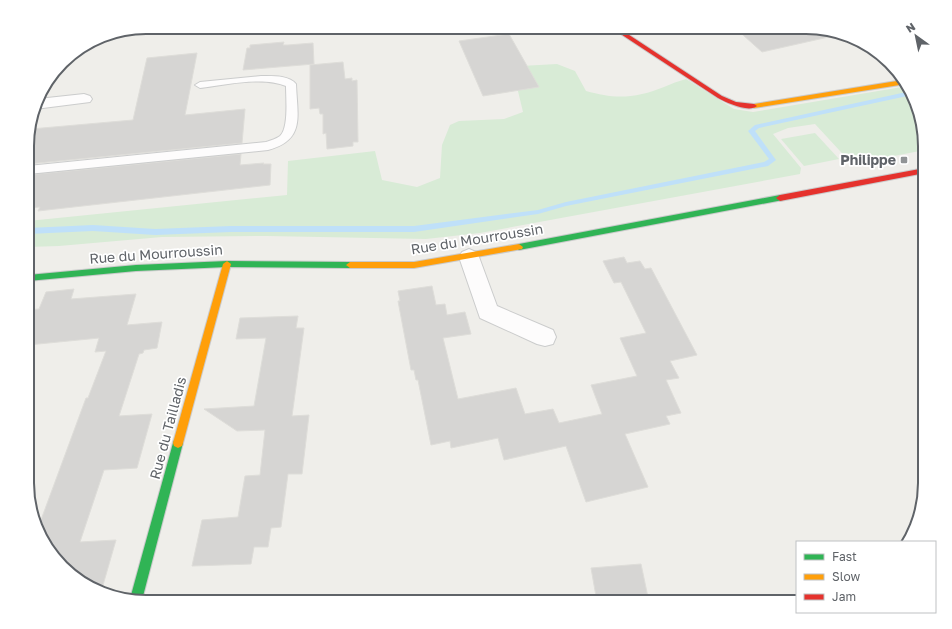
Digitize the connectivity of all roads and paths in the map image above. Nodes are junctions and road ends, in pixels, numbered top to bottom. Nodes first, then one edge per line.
1 (624, 34) edge
2 (898, 83) edge
3 (200, 85) dead end
4 (84, 99) dead end
5 (43, 103) edge
6 (34, 169) edge
7 (918, 171) edge
8 (469, 257) junction
9 (227, 264) junction
10 (34, 277) edge
11 (545, 338) dead end
12 (138, 594) edge

1 - 2 street
3 - 6 lane
4 - 5 street
7 - 8 street, Rue du Mourroussin
8 - 9 street, Rue du Mourroussin
8 - 11 street
9 - 10 street, Rue du Mourroussin
9 - 12 street, Rue du Tailladis

